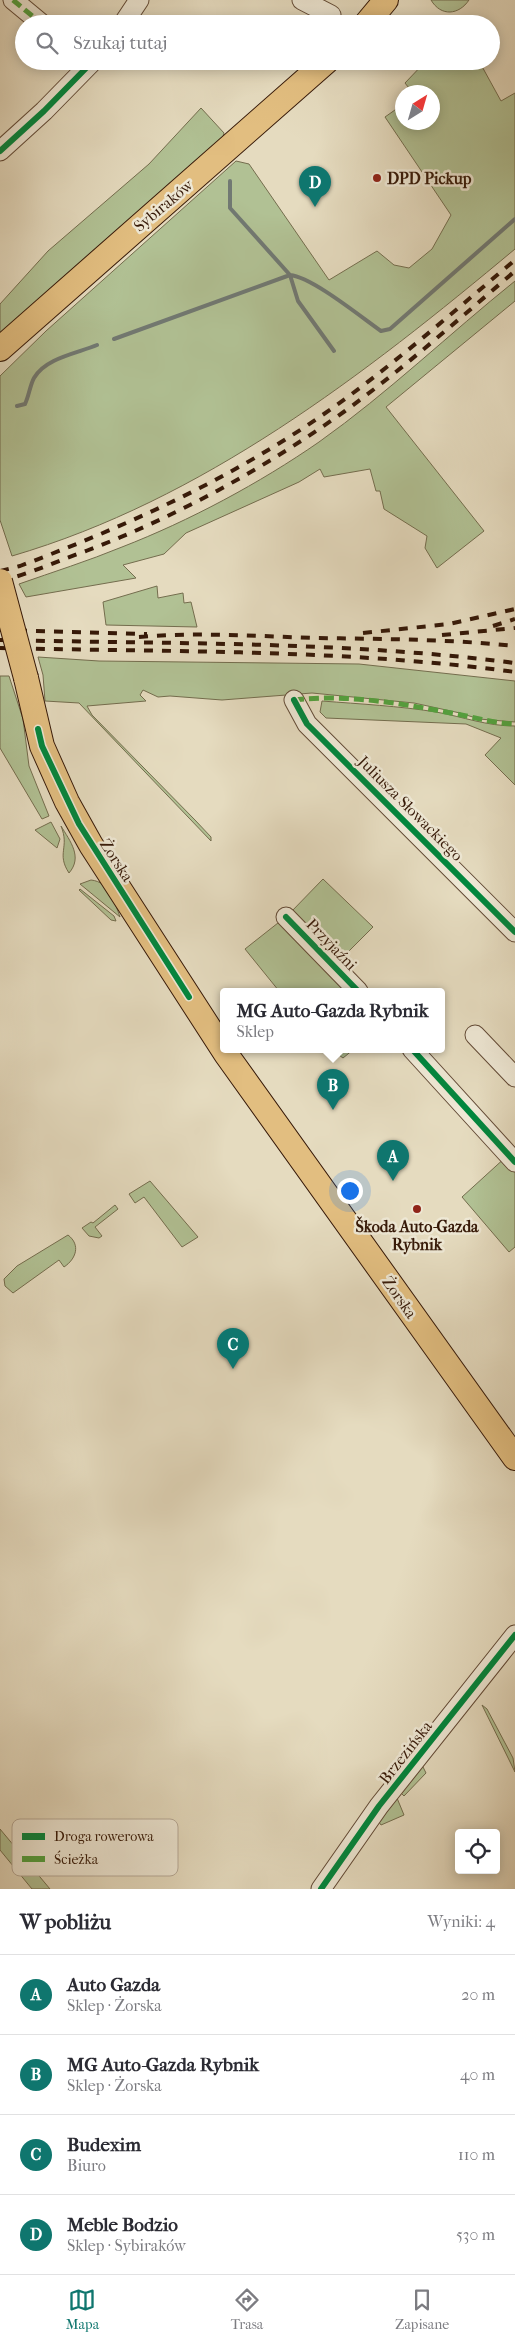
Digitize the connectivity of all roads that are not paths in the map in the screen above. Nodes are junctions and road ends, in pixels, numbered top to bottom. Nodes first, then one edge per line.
1 (13, 0) edge
2 (138, 0) edge
3 (302, 0) edge
4 (386, 0) edge
5 (31, 15) edge
6 (129, 15) edge
7 (331, 15) dead end
8 (374, 15) edge
9 (83, 70) edge
10 (317, 70) edge
11 (0, 151) edge
12 (2, 349) edge
13 (0, 581) edge
14 (294, 700) dead end
15 (286, 917) dead end
16 (515, 932) edge
17 (355, 988) edge
18 (476, 1035) dead end
19 (220, 1043) edge
20 (227, 1053) edge
21 (416, 1053) edge
22 (515, 1077) edge
23 (515, 1162) edge
24 (515, 1458) edge
25 (515, 1635) edge
26 (321, 1889) edge

1 - 5 street
2 - 6 street
3 - 7 street
4 - 8 main road
9 - 11 street
10 - 12 main road, Sybiraków
13 - 19 main road, Żorska, bridge
14 - 16 street, Juliusza Słowackiego
15 - 17 street, Przyjaźni
18 - 22 street
20 - 24 main road, Żorska, bridge
21 - 23 street
25 - 26 street, Brzezińska

